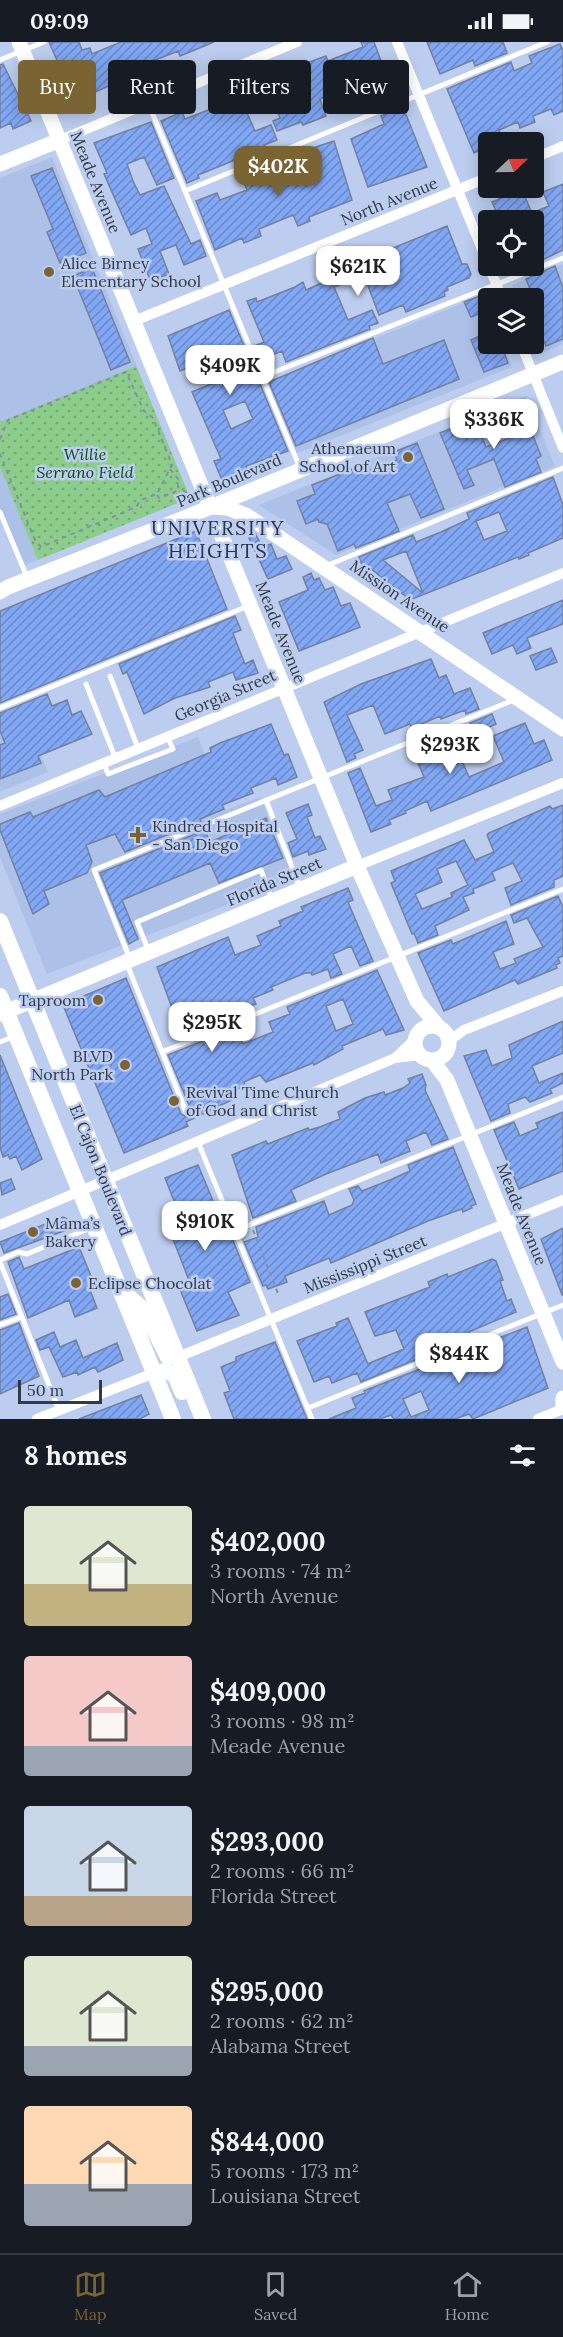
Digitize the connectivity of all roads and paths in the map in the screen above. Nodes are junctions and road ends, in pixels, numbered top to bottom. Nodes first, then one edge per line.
1 (44, 42) edge
2 (297, 42) edge
3 (397, 42) edge
4 (547, 42) edge
5 (21, 46) edge
6 (0, 60) edge
7 (196, 83) edge
8 (419, 95) junction
9 (122, 114) edge
10 (153, 114) edge
11 (60, 140) junction
12 (563, 146) edge
13 (544, 154) edge
14 (0, 164) edge
15 (478, 181) edge
16 (457, 190) junction
17 (185, 191) junction
18 (563, 258) edge
19 (224, 285) junction
20 (497, 285) junction
21 (498, 288) edge
22 (134, 321) junction
23 (525, 354) edge
24 (563, 362) edge
25 (533, 374) junction
26 (262, 377) junction
27 (0, 440) edge
28 (563, 448) edge
29 (0, 454) edge
30 (563, 468) edge
31 (170, 469) junction
32 (301, 470) junction
33 (178, 487) junction
34 (157, 494) junction
35 (190, 495) dead end
36 (210, 507) junction
37 (0, 512) edge
38 (218, 526) joint
39 (325, 567) junction
40 (563, 573) edge
41 (27, 579) junction
42 (3, 589) edge
43 (250, 606) junction
44 (420, 631) junction
45 (110, 676) dead end
46 (86, 684) dead end
47 (284, 687) junction
48 (519, 699) junction
49 (0, 708) edge
50 (563, 729) edge
51 (167, 736) junction
52 (138, 748) junction
53 (115, 757) junction
54 (104, 762) junction
55 (321, 778) junction
56 (563, 783) edge
57 (266, 800) junction
58 (0, 806) edge
59 (357, 866) junction
60 (301, 889) junction
61 (563, 889) edge
62 (273, 901) junction
63 (0, 921) edge
64 (149, 953) junction
65 (397, 956) junction
66 (129, 962) junction
67 (563, 991) edge
68 (417, 1001) junction
69 (32, 1002) junction
70 (2, 1007) edge
71 (16, 1035) junction
72 (417, 1035) junction
73 (444, 1036) junction
74 (0, 1042) edge
75 (162, 1052) junction
76 (426, 1057) junction
77 (395, 1058) junction
78 (447, 1080) junction
79 (563, 1097) edge
80 (186, 1112) dead end
81 (469, 1134) junction
82 (198, 1142) junction
83 (106, 1182) junction
84 (80, 1192) junction
85 (563, 1200) edge
86 (507, 1224) junction
87 (0, 1225) edge
88 (251, 1225) junction
89 (94, 1227) junction
90 (237, 1230) junction
91 (0, 1261) edge
92 (118, 1288) junction
93 (279, 1296) dead end
94 (563, 1305) edge
95 (543, 1313) junction
96 (22, 1317) junction
97 (271, 1318) junction
98 (0, 1325) edge
99 (178, 1357) junction
100 (563, 1362) edge
101 (154, 1373) junction
102 (563, 1398) edge
103 (308, 1408) junction
104 (563, 1408) edge
105 (56, 1414) edge
106 (169, 1414) edge
107 (37, 1419) edge
108 (193, 1419) edge
109 (203, 1419) edge
110 (312, 1419) edge
111 (538, 1419) edge

1 - 5 lane
2 - 7 street
3 - 8 street
4 - 8 lane
5 - 6 lane
5 - 11 street, Meade Avenue
8 - 16 street
8 - 17 lane
9 - 11 street
10 - 17 lane
11 - 14 street
11 - 22 street, Meade Avenue
12 - 13 street
15 - 16 street, North Avenue
16 - 19 street, North Avenue
16 - 20 street
17 - 19 lane
18 - 20 lane
19 - 22 street, North Avenue
19 - 26 lane
20 - 21 street
20 - 26 lane
22 - 36 street, Meade Avenue
23 - 25 street
24 - 25 street, Park Boulevard
25 - 28 street
25 - 32 street, Park Boulevard
26 - 32 lane
27 - 31 path
29 - 34 path
30 - 39 lane
31 - 33 path
31 - 34 path
32 - 36 street, Park Boulevard
33 - 34 path
33 - 35 path
36 - 38 street, Meade Avenue
36 - 39 street, Mission Avenue
36 - 41 street, Park Boulevard
37 - 41 lane
38 - 43 street, Meade Avenue
39 - 44 street, Mission Avenue
40 - 44 street, Georgia Street
41 - 42 street, Park Boulevard
43 - 47 street, Meade Avenue
43 - 49 lane
44 - 47 street, Georgia Street
44 - 48 street, Mission Avenue
45 - 52 lane
46 - 53 lane
47 - 51 street, Georgia Street
47 - 55 street, Meade Avenue
48 - 50 street, Mission Avenue
48 - 55 lane
51 - 52 street, Georgia Street
51 - 54 lane
52 - 53 street, Georgia Street
53 - 54 street, Georgia Street
54 - 58 street, Georgia Street
55 - 57 lane
55 - 59 street, Meade Avenue
56 - 59 street, Florida Street
57 - 60 lane
57 - 66 lane
59 - 60 street, Florida Street
59 - 65 street, Meade Avenue
60 - 62 street, Florida Street
61 - 65 lane
62 - 64 street, Florida Street
62 - 64 lane
63 - 69 main road, El Cajon Boulevard
64 - 66 street, Florida Street
65 - 68 street, Meade Avenue
65 - 75 lane
66 - 69 street, Florida Street
66 - 75 lane
67 - 73 street
68 - 72 street, Meade Avenue
68 - 73 street, Meade Avenue
69 - 70 street, Florida Street
69 - 83 main road, El Cajon Boulevard
70 - 71 main road, El Cajon Boulevard
71 - 74 lane
71 - 84 main road, El Cajon Boulevard
72 - 73 street
72 - 76 street, Meade Avenue
72 - 77 street
73 - 76 street
73 - 78 street, Meade Avenue
75 - 80 lane
76 - 77 street
76 - 78 street, Meade Avenue
77 - 82 street
78 - 81 street, Meade Avenue
79 - 81 lane
81 - 86 street, Meade Avenue
81 - 88 lane
82 - 83 street
82 - 90 lane
83 - 84 street
83 - 99 main road, El Cajon Boulevard
84 - 87 street
84 - 89 main road, El Cajon Boulevard
85 - 86 street, Mississippi Street
86 - 95 street, Meade Avenue
86 - 97 street, Mississippi Street
88 - 90 lane
88 - 93 path
89 - 91 lane
89 - 92 main road, El Cajon Boulevard
90 - 97 lane
91 - 96 lane
92 - 99 main road
92 - 101 main road, El Cajon Boulevard
94 - 95 lane
95 - 100 street, Meade Avenue
95 - 103 lane
96 - 98 lane
96 - 105 lane
97 - 99 street, Mississippi Street
97 - 103 lane
99 - 109 main road, El Cajon Boulevard
101 - 105 street
101 - 106 main road, El Cajon Boulevard
101 - 108 main road
102 - 104 street
103 - 110 lane
104 - 111 street
105 - 107 street

